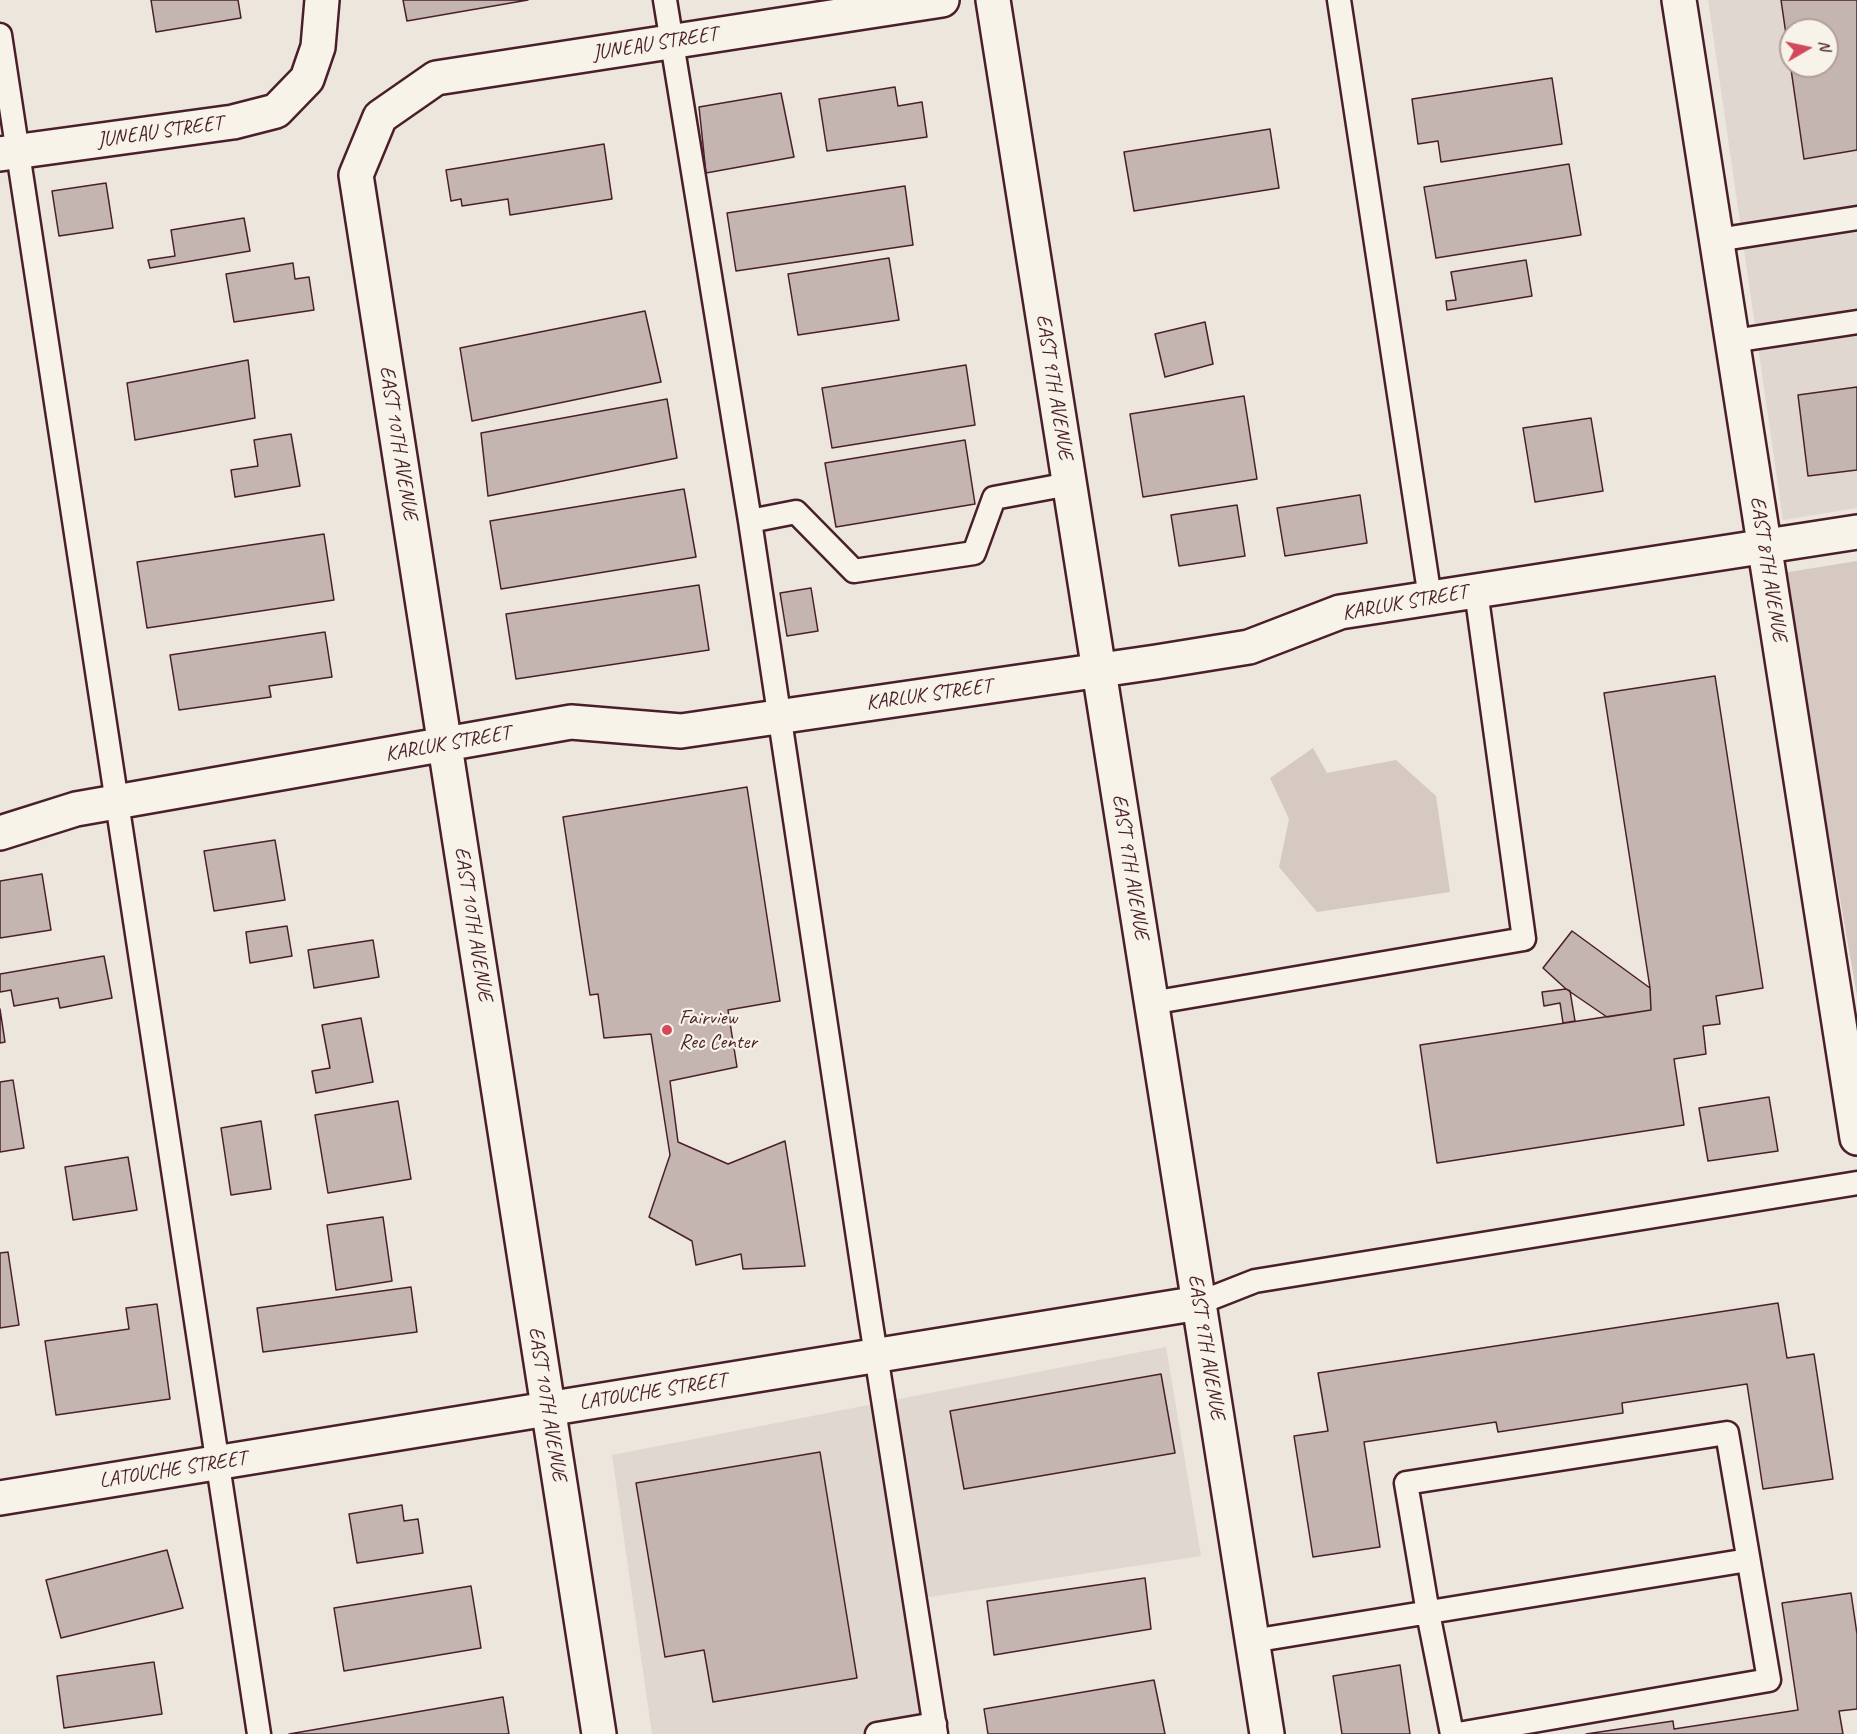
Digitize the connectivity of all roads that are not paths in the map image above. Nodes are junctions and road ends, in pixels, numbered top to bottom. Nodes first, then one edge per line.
1 (322, 0) edge
2 (665, 0) edge
3 (942, 0) edge
4 (993, 0) edge
5 (1339, 0) edge
6 (1679, 0) edge
7 (0, 35) edge
8 (671, 41) junction
9 (380, 117) joint
10 (9, 152) edge
11 (1857, 218) edge
12 (1717, 240) junction
13 (1857, 322) edge
14 (1733, 341) junction
15 (1069, 484) junction
16 (750, 521) junction
17 (1857, 532) edge
18 (1764, 546) junction
19 (1476, 591) junction
20 (1430, 598) junction
21 (1099, 670) junction
22 (780, 717) junction
23 (445, 744) junction
24 (118, 801) junction
25 (0, 833) edge
26 (1151, 1003) junction
27 (1857, 1138) edge
28 (1857, 1184) edge
29 (1199, 1303) junction
30 (876, 1356) junction
31 (548, 1409) junction
32 (218, 1463) junction
33 (0, 1498) edge
34 (1748, 1560) junction
35 (1428, 1612) junction
36 (1252, 1641) junction
37 (936, 1729) edge
38 (259, 1734) edge
39 (599, 1734) edge
40 (877, 1734) edge
41 (1267, 1734) edge
42 (1452, 1734) edge
43 (1458, 1734) edge

1 - 10 street, JUNEAU STREET
2 - 8 lane
3 - 8 street, JUNEAU STREET
4 - 15 street, EAST 9TH AVENUE
5 - 20 lane
6 - 12 street, EAST 8TH AVENUE
7 - 10 lane
8 - 9 street, JUNEAU STREET
8 - 16 lane
9 - 23 street, EAST 10TH AVENUE
10 - 24 lane
11 - 12 lane
12 - 14 street, EAST 8TH AVENUE
13 - 14 lane
14 - 18 street, EAST 8TH AVENUE
15 - 16 lane
15 - 21 street, EAST 9TH AVENUE
16 - 22 lane
17 - 18 street, KARLUK STREET
18 - 19 street, KARLUK STREET
18 - 27 street, EAST 8TH AVENUE
19 - 20 street, KARLUK STREET
19 - 26 lane
20 - 21 street, KARLUK STREET
21 - 22 street, KARLUK STREET
21 - 26 street, EAST 9TH AVENUE
22 - 23 street, KARLUK STREET
22 - 30 lane
23 - 24 street, KARLUK STREET
23 - 31 street, EAST 10TH AVENUE
24 - 25 street, KARLUK STREET
24 - 32 lane
26 - 29 street, EAST 9TH AVENUE
28 - 29 lane
29 - 30 street, LATOUCHE STREET
29 - 36 street, EAST 9TH AVENUE
30 - 31 street, LATOUCHE STREET
30 - 37 lane
31 - 32 street, LATOUCHE STREET
31 - 39 street, EAST 10TH AVENUE
32 - 33 street, LATOUCHE STREET
32 - 38 lane
34 - 35 lane
34 - 35 lane
34 - 43 lane
35 - 36 lane
35 - 42 lane
36 - 41 street, EAST 9TH AVENUE
37 - 40 lane

